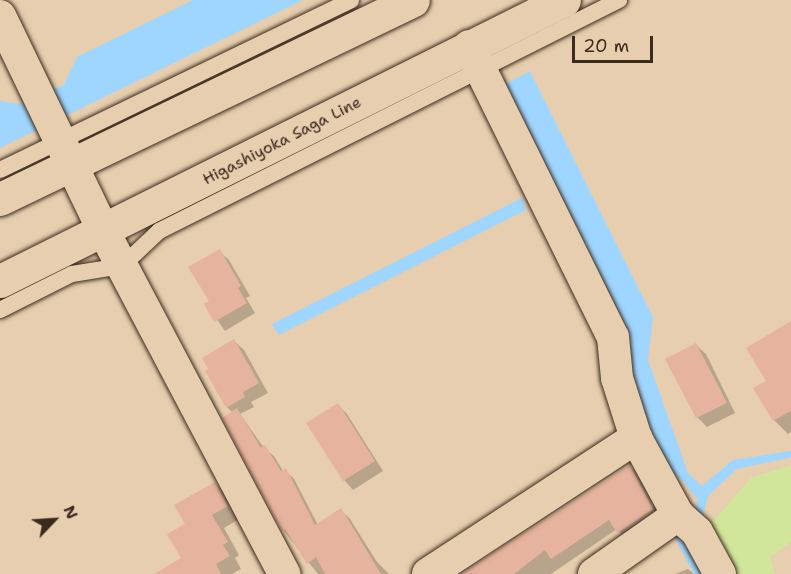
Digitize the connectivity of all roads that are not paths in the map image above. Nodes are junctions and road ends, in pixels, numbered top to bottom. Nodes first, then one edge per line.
1 (351, 0) edge
2 (413, 0) edge
3 (564, 0) edge
4 (620, 0) edge
5 (0, 16) edge
6 (475, 57) junction
7 (62, 144) junction
8 (0, 170) edge
9 (0, 199) edge
10 (103, 230) junction
11 (122, 266) junction
12 (0, 281) edge
13 (0, 310) edge
14 (636, 438) junction
15 (687, 522) junction
16 (284, 574) edge
17 (428, 574) edge
18 (594, 574) edge
19 (720, 574) edge

1 - 7 lane
2 - 7 main road
3 - 6 main road, Higashiyoka Saga Line
4 - 6 lane
5 - 7 street
6 - 10 main road, Higashiyoka Saga Line
6 - 11 lane
6 - 14 street
7 - 8 lane
7 - 9 main road
7 - 10 street
10 - 11 street
10 - 12 main road, Higashiyoka Saga Line
11 - 13 lane
11 - 16 street
14 - 15 street
14 - 17 street
15 - 18 street
15 - 19 street

